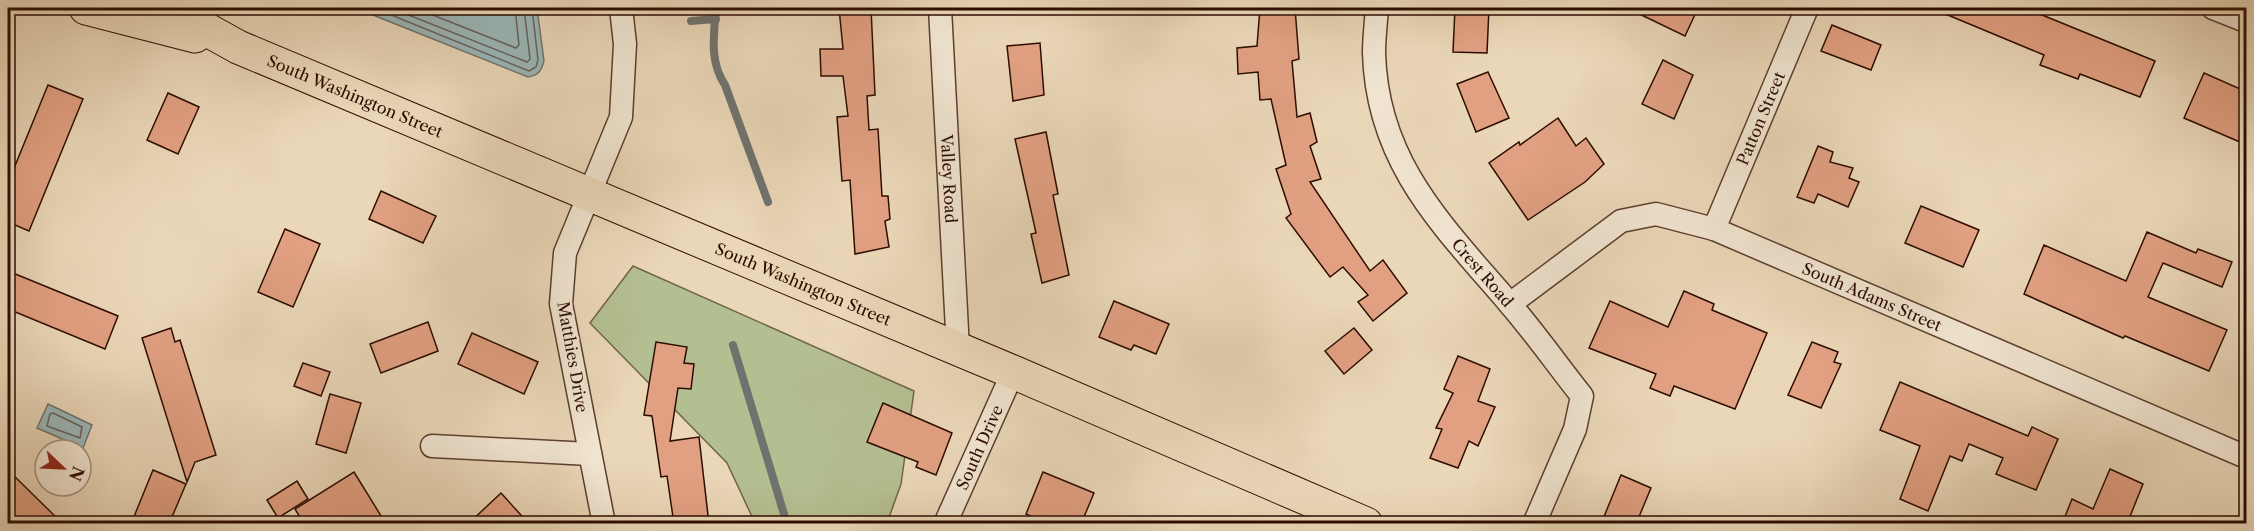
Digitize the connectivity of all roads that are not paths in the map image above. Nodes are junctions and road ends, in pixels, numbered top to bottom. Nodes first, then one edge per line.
1 (86, 8) edge
2 (168, 8) edge
3 (621, 8) edge
4 (940, 8) edge
5 (1377, 8) edge
6 (1807, 8) edge
7 (2213, 8) edge
8 (2247, 21) edge
9 (238, 46) junction
10 (587, 193) junction
11 (1714, 230) junction
12 (1510, 304) junction
13 (958, 350) junction
14 (1013, 372) junction
15 (432, 446) dead end
16 (590, 454) junction
17 (2247, 457) edge
18 (604, 524) edge
19 (945, 524) edge
20 (1366, 524) edge
21 (1534, 524) edge

1 - 9 main road, South Washington Street
2 - 9 main road, South Washington Street
3 - 10 street, Matthies Drive
4 - 13 street, Valley Road
5 - 12 street, Crest Road
6 - 11 street, Patton Street
7 - 8 street
9 - 10 main road, South Washington Street
10 - 13 main road, South Washington Street
10 - 16 street, Matthies Drive
11 - 12 street, South Adams Street
11 - 17 street, South Adams Street
12 - 21 street, Crest Road
13 - 14 main road, South Washington Street
14 - 19 street, South Drive
14 - 20 main road, South Washington Street
15 - 16 street
16 - 18 street, Matthies Drive

